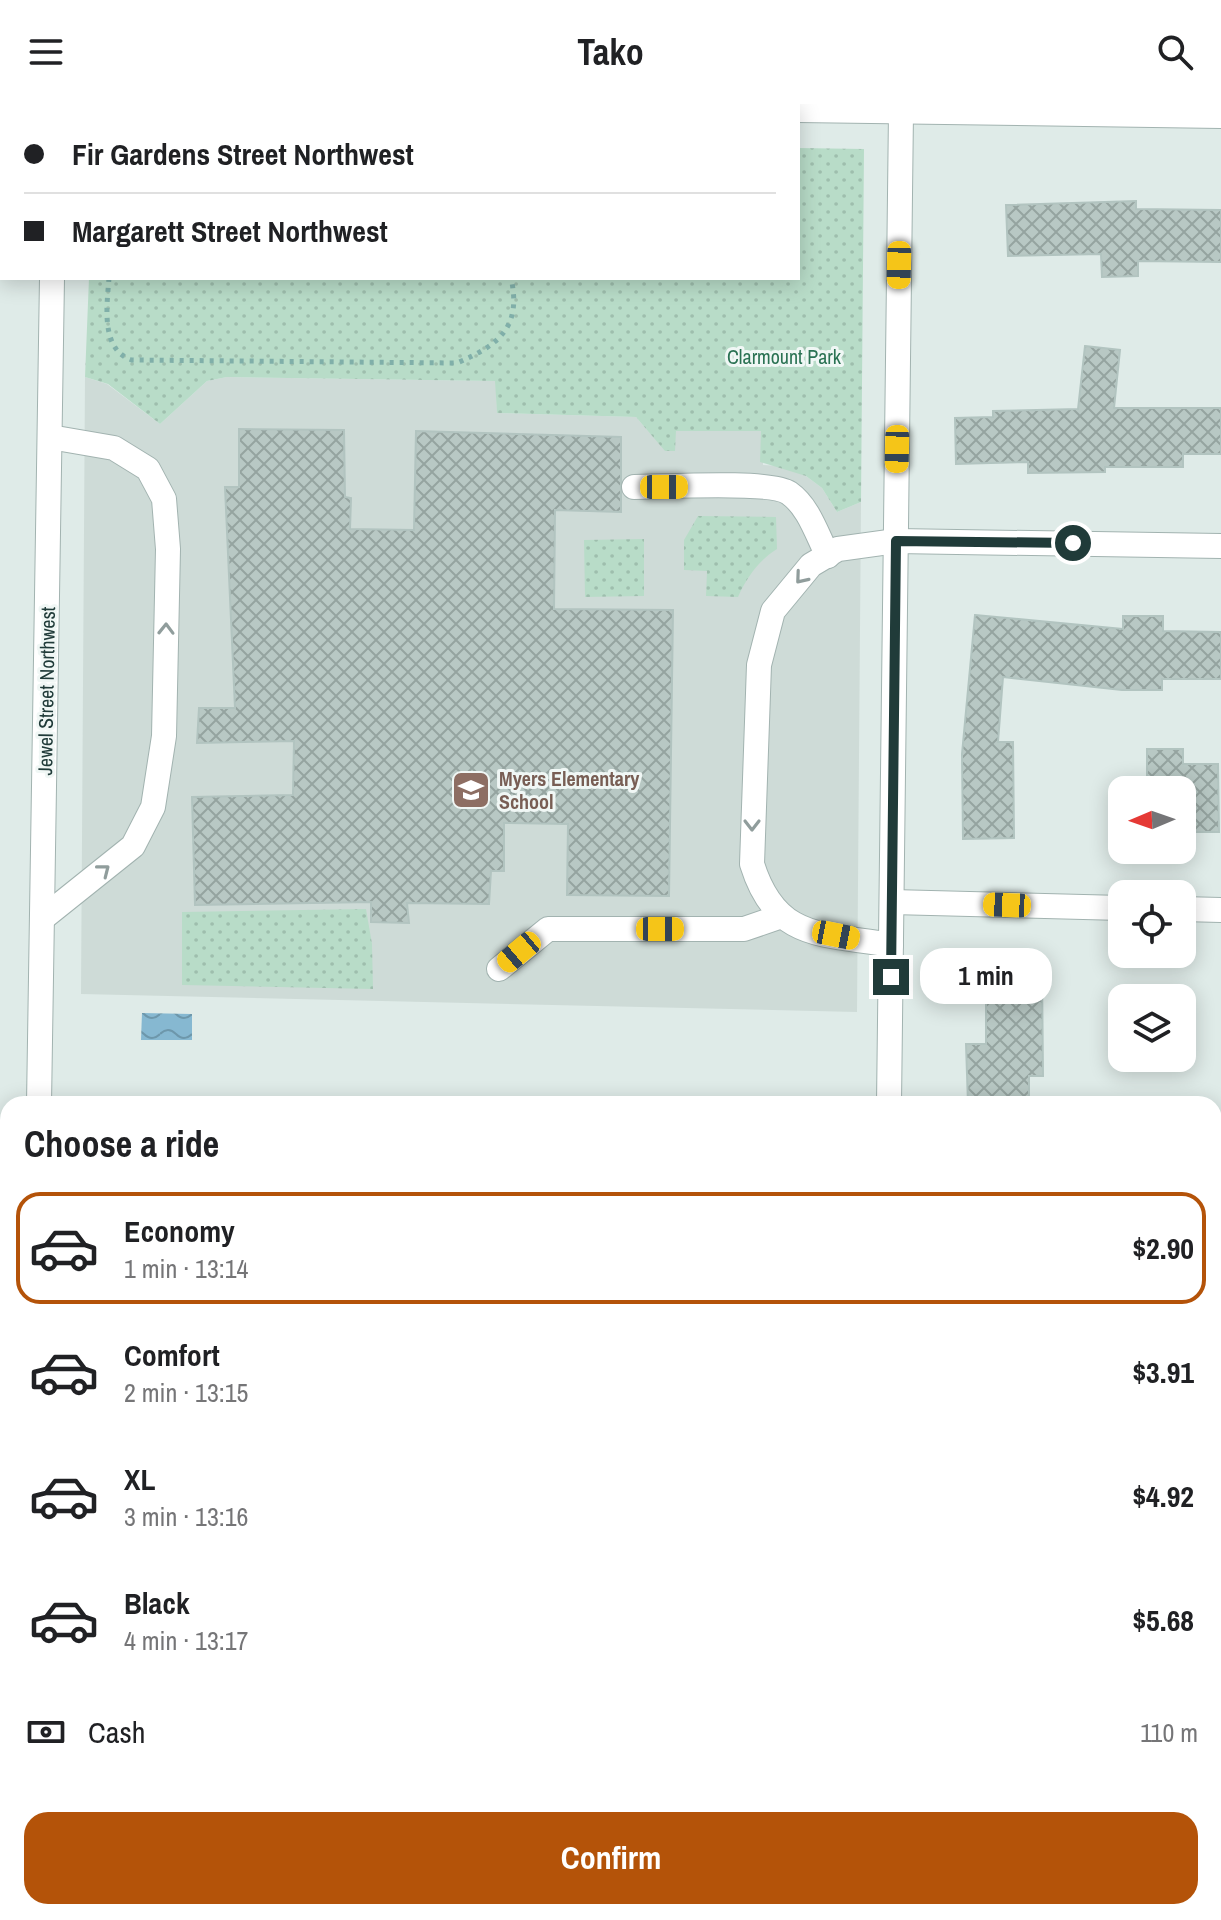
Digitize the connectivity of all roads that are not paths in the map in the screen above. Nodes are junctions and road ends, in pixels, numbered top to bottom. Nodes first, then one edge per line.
1 (800, 110) edge
2 (901, 112) junction
3 (1221, 116) edge
4 (52, 280) edge
5 (50, 437) junction
6 (634, 487) dead end
7 (896, 541) junction
8 (1221, 546) edge
9 (828, 556) junction
10 (892, 902) junction
11 (1108, 908) edge
12 (1196, 909) edge
13 (1221, 910) edge
14 (779, 917) junction
15 (43, 918) junction
16 (891, 945) junction
17 (499, 969) dead end
18 (39, 1096) edge
19 (889, 1096) edge

1 - 2 street
2 - 3 street
2 - 7 street
4 - 5 street, Jewel Street Northwest
5 - 15 street, Jewel Street Northwest
15 -> 5 street
6 - 9 street
7 - 8 street
7 - 9 street
7 - 10 street
9 -> 14 street
10 - 11 street
10 - 16 street
12 - 13 street
14 - 16 street
14 - 17 street
15 - 18 street, Jewel Street Northwest
16 - 19 street

